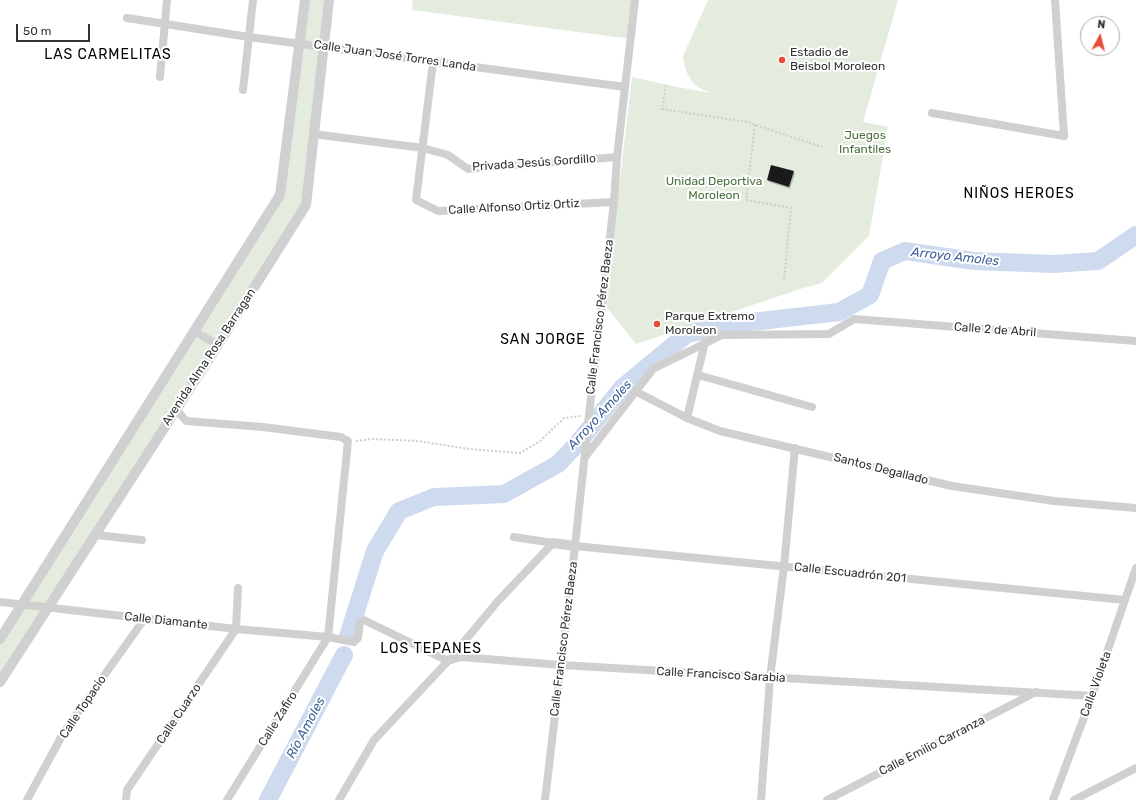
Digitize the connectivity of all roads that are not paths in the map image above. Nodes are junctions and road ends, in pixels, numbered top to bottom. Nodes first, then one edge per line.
1 (167, 0) edge
2 (253, 0) edge
3 (304, 0) edge
4 (328, 0) edge
5 (635, 0) edge
6 (1055, 0) edge
7 (127, 18) dead end
8 (164, 24) junction
9 (250, 37) junction
10 (299, 42) junction
11 (323, 46) junction
12 (433, 62) junction
13 (160, 77) dead end
14 (625, 87) junction
15 (243, 90) dead end
16 (932, 113) dead end
17 (313, 134) junction
18 (423, 148) junction
19 (617, 158) junction
20 (614, 202) junction
21 (194, 330) junction
22 (1136, 341) edge
23 (706, 342) junction
24 (218, 345) junction
25 (698, 375) junction
26 (635, 391) junction
27 (812, 407) dead end
28 (176, 409) junction
29 (687, 418) junction
30 (795, 448) junction
31 (585, 456) junction
32 (1136, 508) edge
33 (96, 535) junction
34 (514, 537) dead end
35 (142, 540) dead end
36 (553, 543) junction
37 (575, 546) junction
38 (784, 566) junction
39 (1136, 568) edge
40 (238, 588) dead end
41 (1125, 600) junction
42 (0, 602) edge
43 (22, 605) junction
44 (47, 608) junction
45 (145, 618) junction
46 (236, 629) junction
47 (330, 638) junction
48 (0, 639) edge
49 (448, 661) junction
50 (561, 665) junction
51 (770, 678) junction
52 (0, 682) edge
53 (1036, 692) junction
54 (1092, 696) junction
55 (1136, 768) edge
56 (27, 800) edge
57 (126, 800) edge
58 (227, 800) edge
59 (340, 800) edge
60 (544, 800) edge
61 (761, 800) edge
62 (827, 800) edge
63 (1053, 800) edge
64 (1074, 800) edge

1 - 8 street
2 - 9 street
3 - 10 street
4 - 11 street, Avenida Alma Rosa Barragan
5 - 14 street, Calle Francisco Pérez Baeza
6 - 16 street
7 - 8 street, Calle Juan José Torres Landa
8 - 9 street, Calle Juan José Torres Landa
8 - 13 street
9 - 10 street, Calle Juan José Torres Landa
9 - 15 street
10 - 11 street, Calle Juan José Torres Landa
10 - 21 street
11 - 12 street, Calle Juan José Torres Landa
11 - 17 street, Avenida Alma Rosa Barragan
12 - 14 street, Calle Juan José Torres Landa
12 - 18 street
14 - 19 street, Calle Francisco Pérez Baeza
17 - 18 street, Privada Jesús Gordillo
17 - 24 street, Avenida Alma Rosa Barragan
18 - 19 street, Privada Jesús Gordillo
18 - 20 street, Calle Alfonso Ortiz Ortiz
19 - 20 street, Calle Francisco Pérez Baeza
20 - 31 street, Calle Francisco Pérez Baeza
21 - 24 street
21 - 43 street
22 - 23 street, Calle 2 de Abril
23 - 25 street
23 - 26 street
24 - 28 street, Avenida Alma Rosa Barragan
25 - 27 street
25 - 29 street
26 - 29 street, Santos Degallado
26 - 31 street
28 - 33 street, Avenida Alma Rosa Barragan
28 - 47 street
29 - 30 street, Santos Degallado
30 - 32 street, Santos Degallado
30 - 38 street
31 - 37 street, Calle Francisco Pérez Baeza
33 - 35 street
33 - 44 street, Avenida Alma Rosa Barragan
34 - 36 street
36 - 37 street
36 - 49 street
37 - 38 street, Calle Escuadrón 201
37 - 50 street, Calle Francisco Pérez Baeza
38 - 41 street, Calle Escuadrón 201
38 - 51 street
39 - 41 street, Calle Violeta
40 - 46 street
41 - 54 street, Calle Violeta
42 - 43 street, Calle Diamante
43 - 44 street, Calle Diamante
43 - 48 street
44 - 45 street, Calle Diamante
44 - 52 street, Avenida Alma Rosa Barragan
45 - 46 street, Calle Diamante
45 - 56 street, Calle Topacio
46 - 47 street, Calle Diamante
46 - 57 street, Calle Cuarzo
47 - 49 street, Calle Diamante
47 - 58 street, Calle Zafiro
49 - 50 street, Calle Francisco Sarabia
49 - 59 street
50 - 51 street, Calle Francisco Sarabia
50 - 60 street, Calle Francisco Pérez Baeza
51 - 53 street, Calle Francisco Sarabia
51 - 61 street
53 - 54 street, Calle Francisco Sarabia
53 - 62 street, Calle Emilio Carranza
54 - 63 street, Calle Violeta
55 - 64 street

